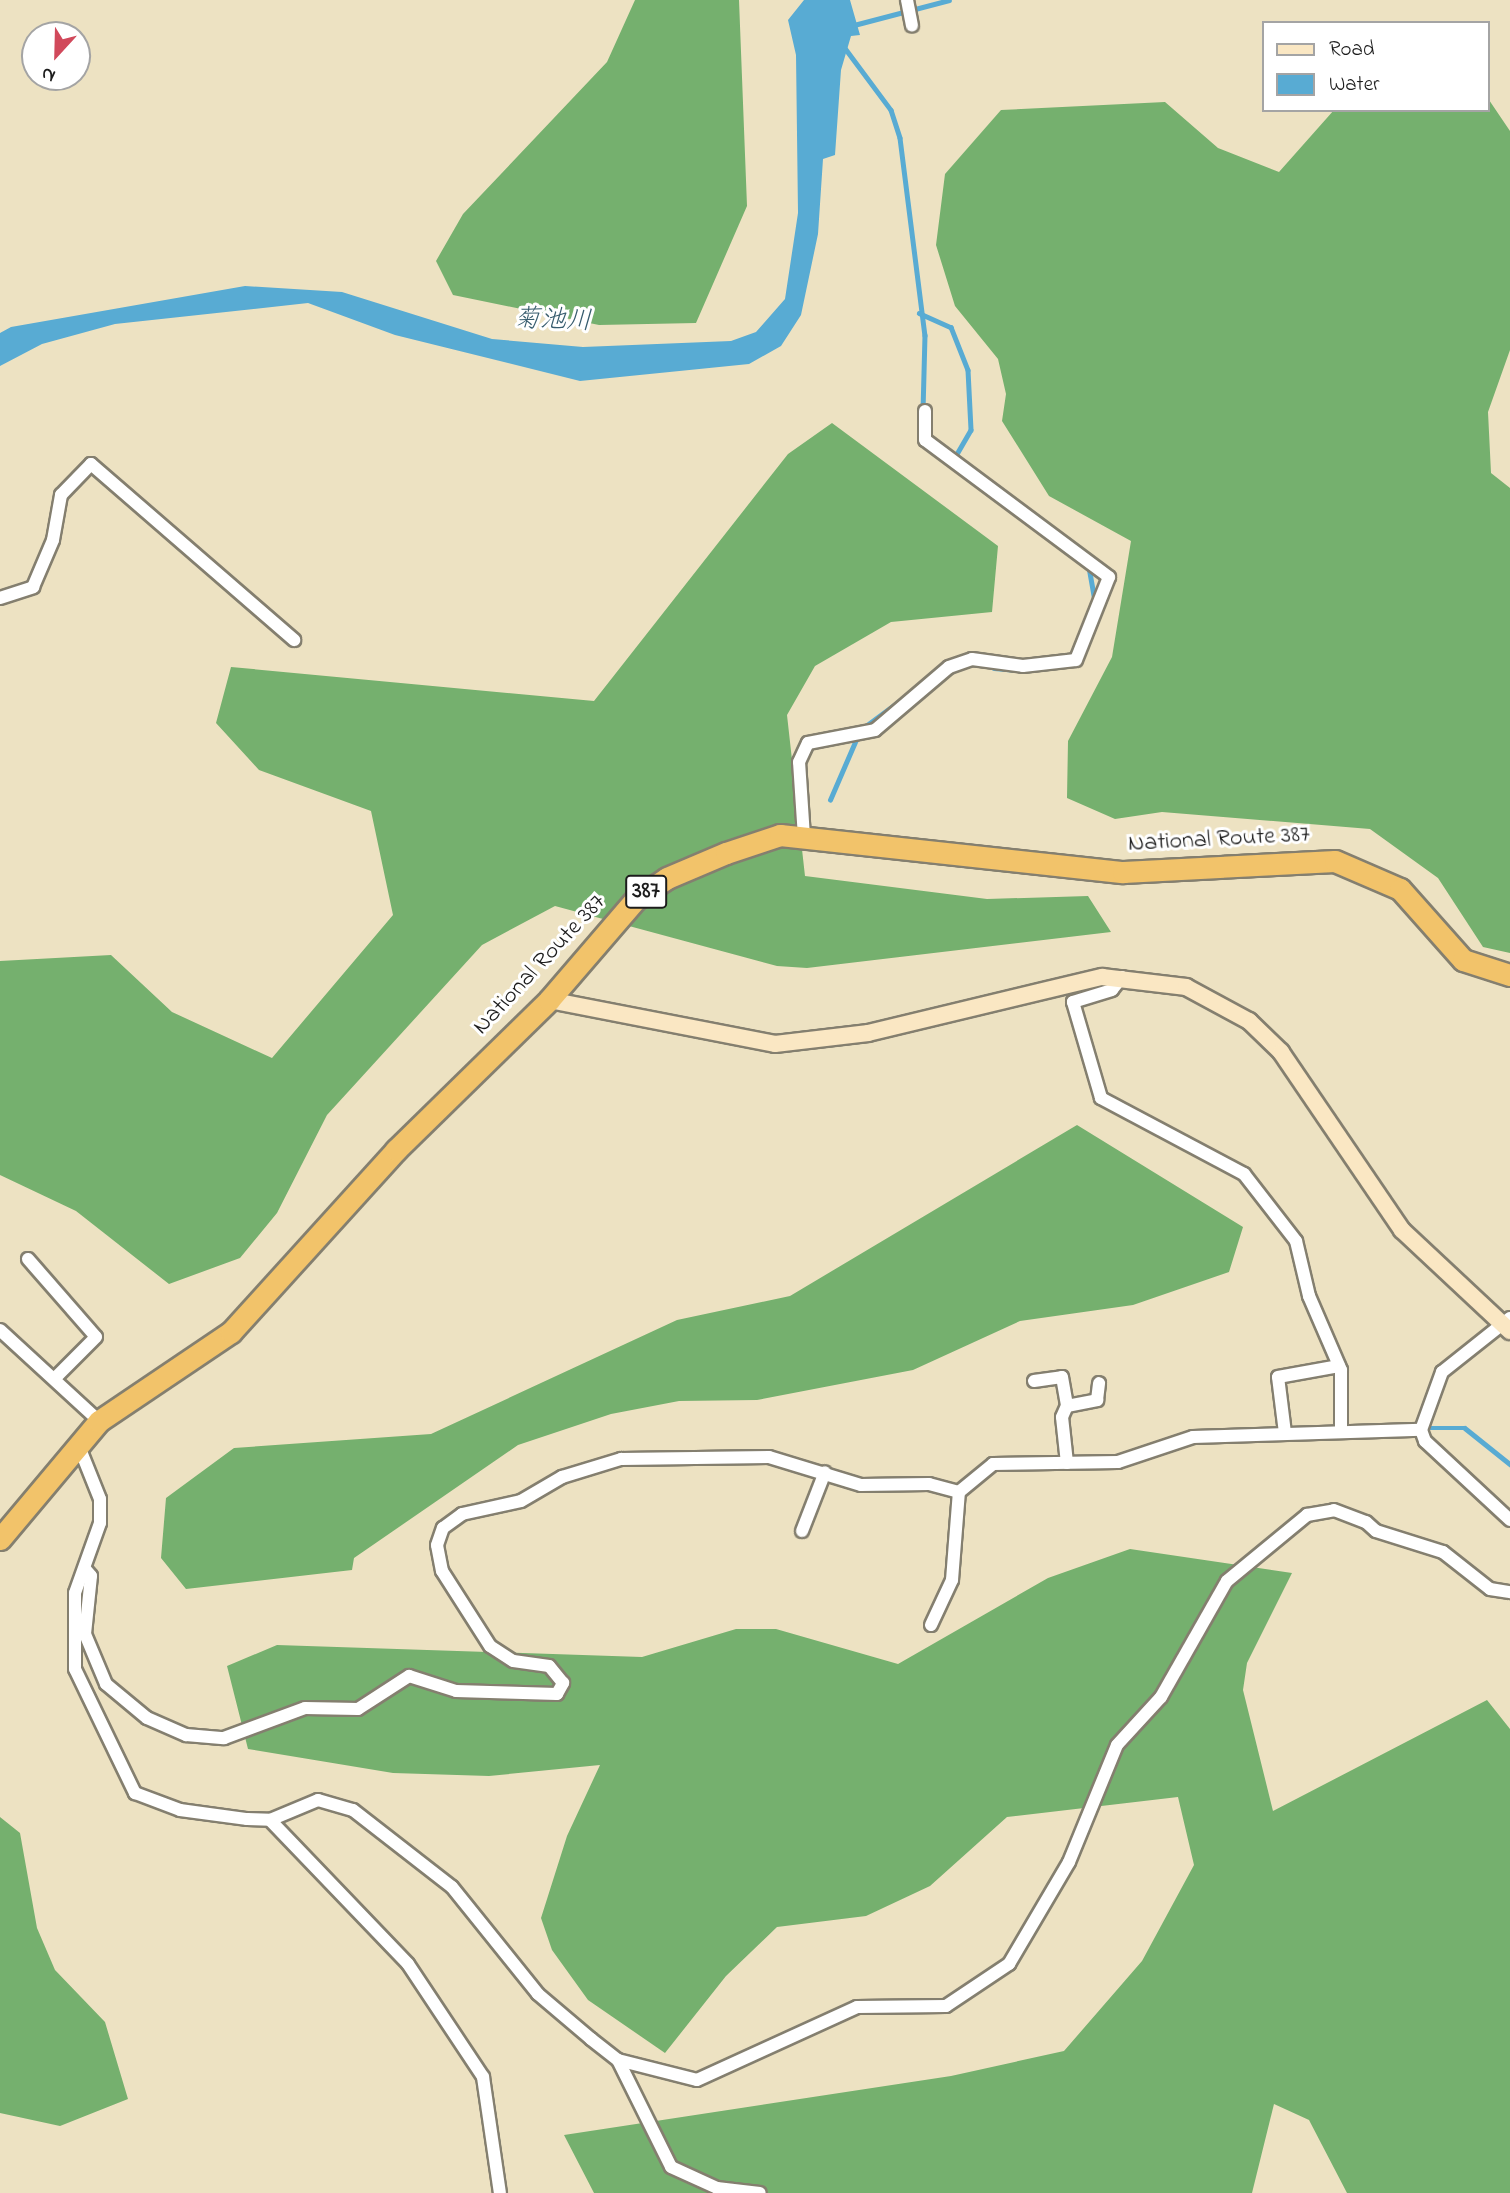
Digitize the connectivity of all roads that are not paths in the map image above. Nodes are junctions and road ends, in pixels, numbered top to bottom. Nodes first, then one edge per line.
1 (907, 1) edge
2 (912, 26) dead end
3 (925, 411) dead end
4 (0, 598) edge
5 (294, 640) dead end
6 (804, 837) junction
7 (1510, 975) edge
8 (1122, 977) junction
9 (549, 1000) junction
10 (28, 1259) dead end
11 (1507, 1324) edge
12 (0, 1330) edge
13 (1339, 1366) junction
14 (57, 1376) junction
15 (1034, 1381) dead end
16 (1099, 1383) dead end
17 (1067, 1406) junction
18 (99, 1421) junction
19 (1421, 1430) junction
20 (1341, 1432) junction
21 (1285, 1433) junction
22 (78, 1444) junction
23 (1067, 1463) junction
24 (825, 1472) junction
25 (959, 1492) junction
26 (1510, 1520) edge
27 (802, 1531) dead end
28 (0, 1539) edge
29 (85, 1569) junction
30 (1510, 1592) edge
31 (931, 1625) dead end
32 (270, 1819) junction
33 (618, 2060) junction
34 (499, 2193) edge
35 (760, 2193) edge

1 - 2 street
3 - 6 street
4 - 5 street
6 - 7 highway, National Route 387 / 387
6 - 9 highway, National Route 387 / 387
8 - 9 street
8 - 11 street
8 - 13 street
9 - 18 highway, National Route 387 / 387
10 - 14 street
11 - 19 street
12 - 14 street
13 - 20 street
13 - 21 street
14 - 18 street
15 - 17 street
16 - 17 street
17 - 23 street
18 - 22 highway, National Route 387 / 387
19 - 20 street
19 - 26 street
20 - 21 street
21 - 23 street
22 - 28 highway, National Route 387 / 387
22 - 29 street
23 - 25 street
24 - 25 street
24 - 27 street
24 - 29 street
25 - 31 street
29 - 32 street
30 - 33 street
32 - 33 street
32 - 34 street
33 - 35 street

